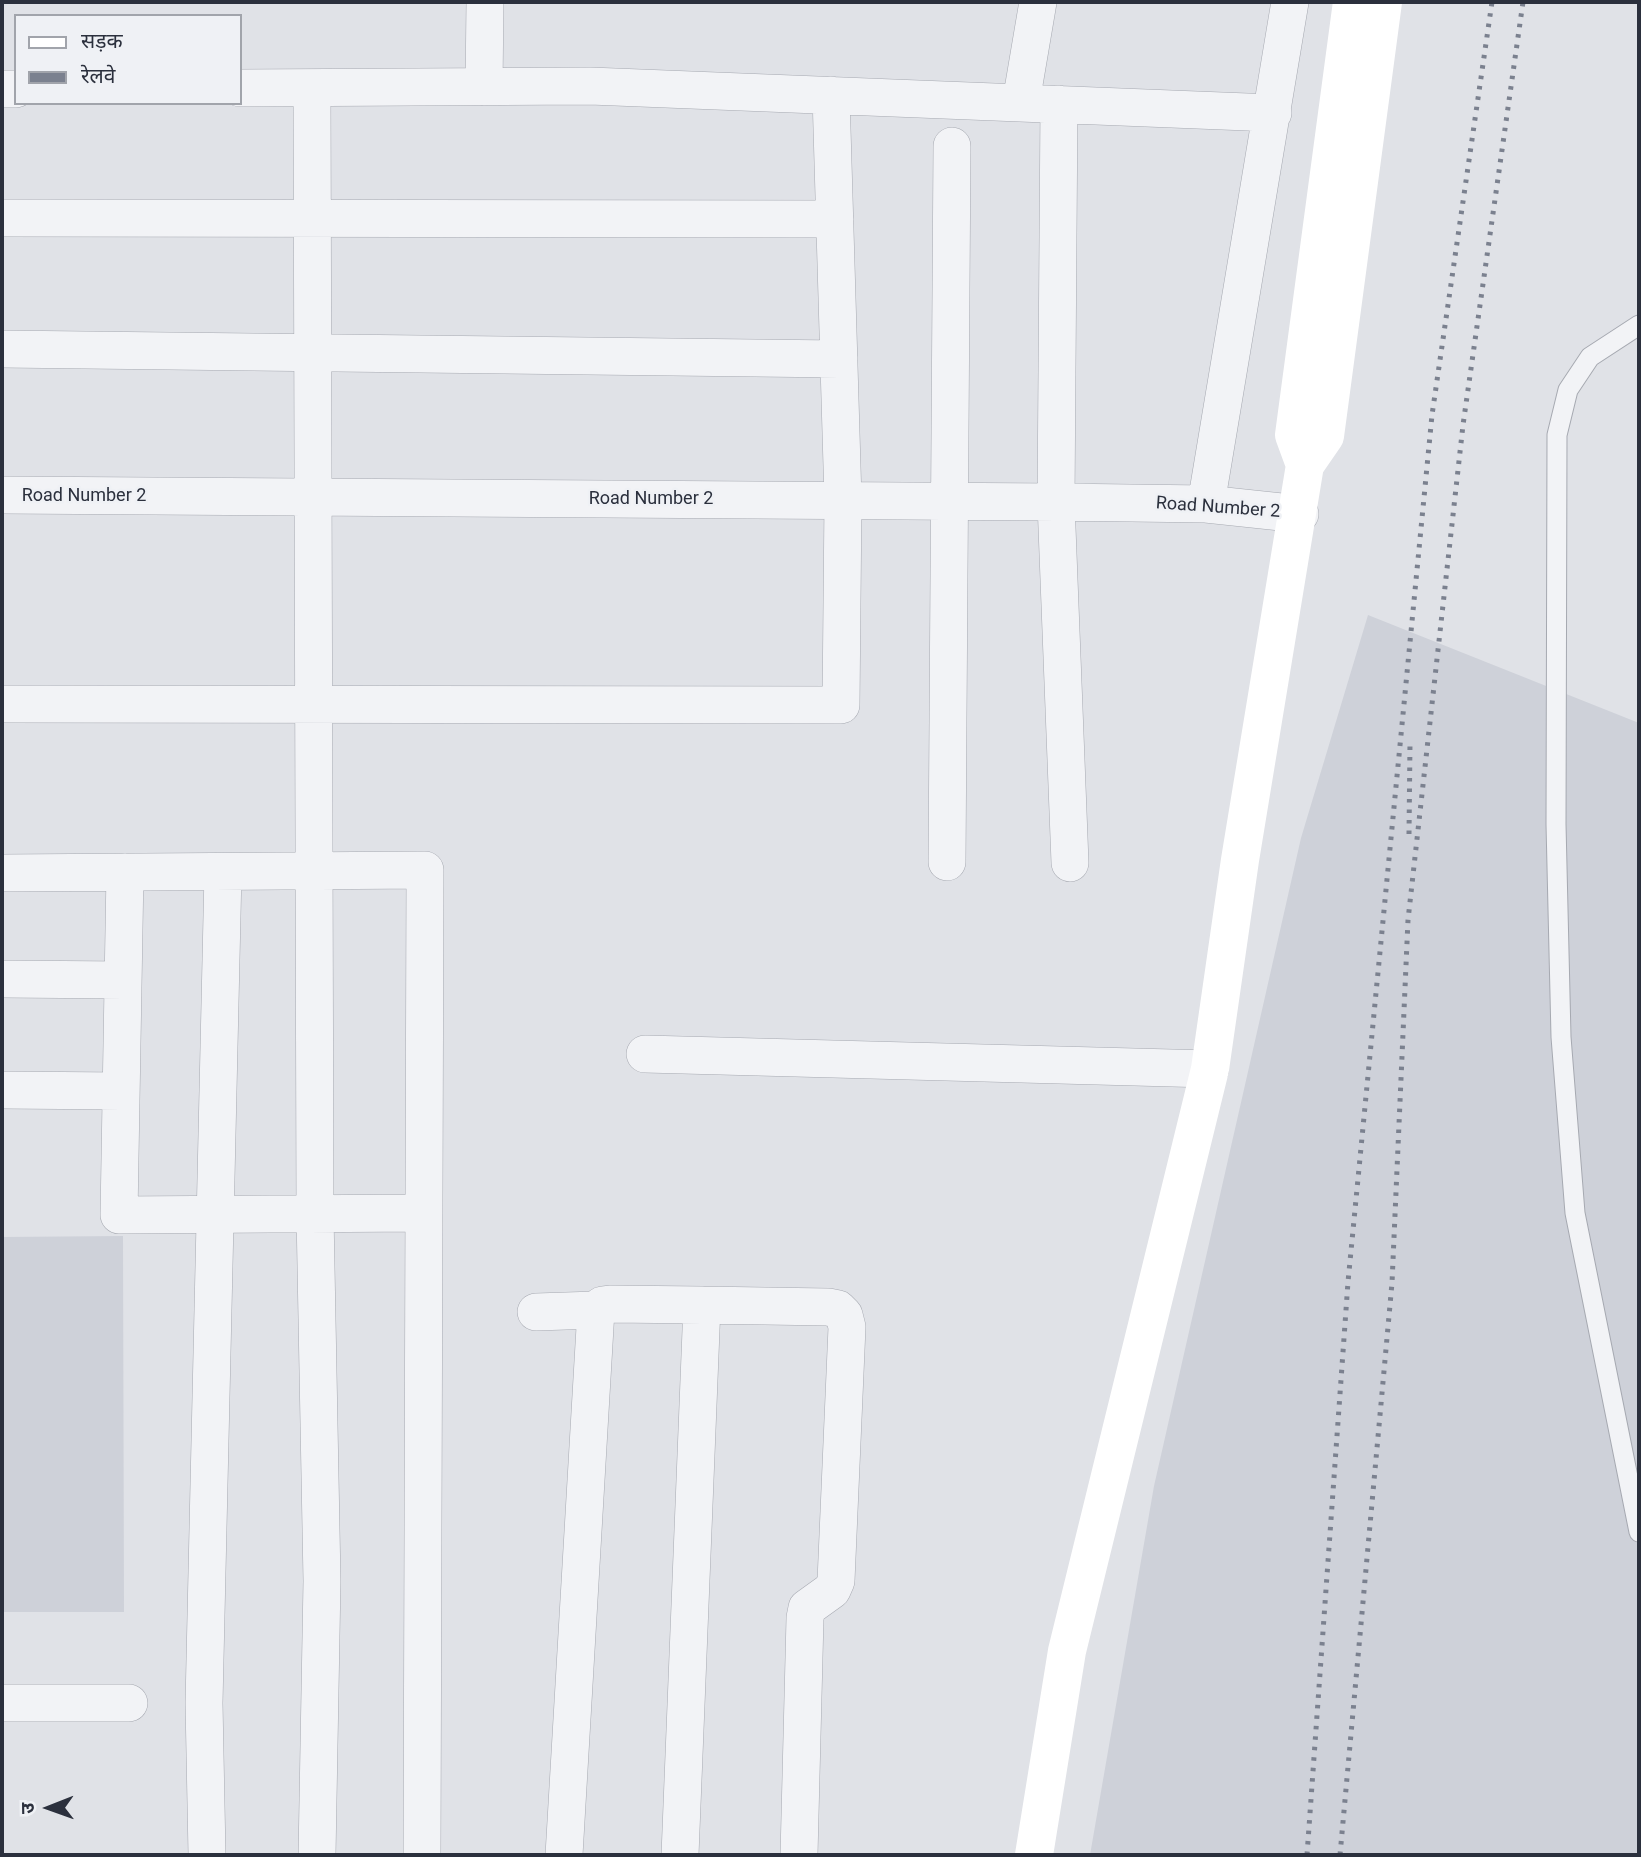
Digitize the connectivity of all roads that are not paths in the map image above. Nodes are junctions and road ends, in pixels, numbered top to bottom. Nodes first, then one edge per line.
1 (485, 2) edge
2 (1038, 2) edge
3 (1290, 2) edge
4 (1352, 2) edge
5 (1383, 2) edge
6 (484, 87) junction
7 (242, 88) edge
8 (312, 88) junction
9 (831, 95) junction
10 (1021, 102) junction
11 (1059, 104) junction
12 (1273, 113) junction
13 (952, 145) dead end
14 (2, 218) edge
15 (312, 219) junction
16 (835, 219) junction
17 (1639, 325) edge
18 (2, 349) edge
19 (312, 353) junction
20 (839, 359) junction
21 (1306, 465) junction
22 (2, 495) edge
23 (313, 497) junction
24 (843, 500) junction
25 (948, 501) junction
26 (1056, 502) junction
27 (1206, 504) junction
28 (1300, 514) junction
29 (2, 704) edge
30 (313, 706) junction
31 (947, 862) dead end
32 (1070, 863) dead end
33 (223, 872) junction
34 (314, 872) junction
35 (2, 873) edge
36 (125, 873) junction
37 (2, 979) edge
38 (123, 980) junction
39 (645, 1054) dead end
40 (1210, 1069) junction
41 (2, 1090) edge
42 (121, 1091) junction
43 (217, 1213) junction
44 (422, 1213) junction
45 (315, 1214) junction
46 (702, 1305) junction
47 (596, 1310) junction
48 (536, 1312) dead end
49 (1639, 1532) edge
50 (2, 1703) edge
51 (129, 1703) dead end
52 (208, 1855) edge
53 (317, 1855) edge
54 (422, 1855) edge
55 (564, 1855) edge
56 (680, 1855) edge
57 (799, 1855) edge
58 (1034, 1855) edge

1 - 6 street
2 - 10 street
3 - 12 street
4 - 21 street
5 - 21 street
6 - 8 street
6 - 9 street
7 - 8 street
8 - 15 street
9 - 10 street
9 - 16 street
10 - 11 street
11 - 12 street
11 - 26 street
12 - 27 street
13 - 25 street
14 - 15 street
15 - 16 street
15 - 19 street
16 - 20 street
17 - 49 lane
18 - 19 street
19 - 20 street
19 - 23 street
20 - 24 street
21 - 28 street
22 - 23 street, Road Number 2
23 - 24 street, Road Number 2
23 - 30 street
24 - 25 street, Road Number 2
24 - 30 street
25 - 26 street, Road Number 2
25 - 31 street
26 - 27 street, Road Number 2
26 - 32 street
27 - 28 street, Road Number 2
28 - 40 street
29 - 30 street
30 - 34 street
33 - 34 street
33 - 36 street
33 - 43 street
34 - 44 street
34 - 45 street
35 - 36 street
36 - 38 street
37 - 38 street
38 - 42 street
39 - 40 street
40 - 58 street
41 - 42 street
42 - 43 street
43 - 45 street
43 - 52 street
44 - 45 street
44 - 54 street
45 - 53 street
46 - 47 street
46 - 56 street
46 - 57 street
47 - 48 street
47 - 55 street
50 - 51 street

